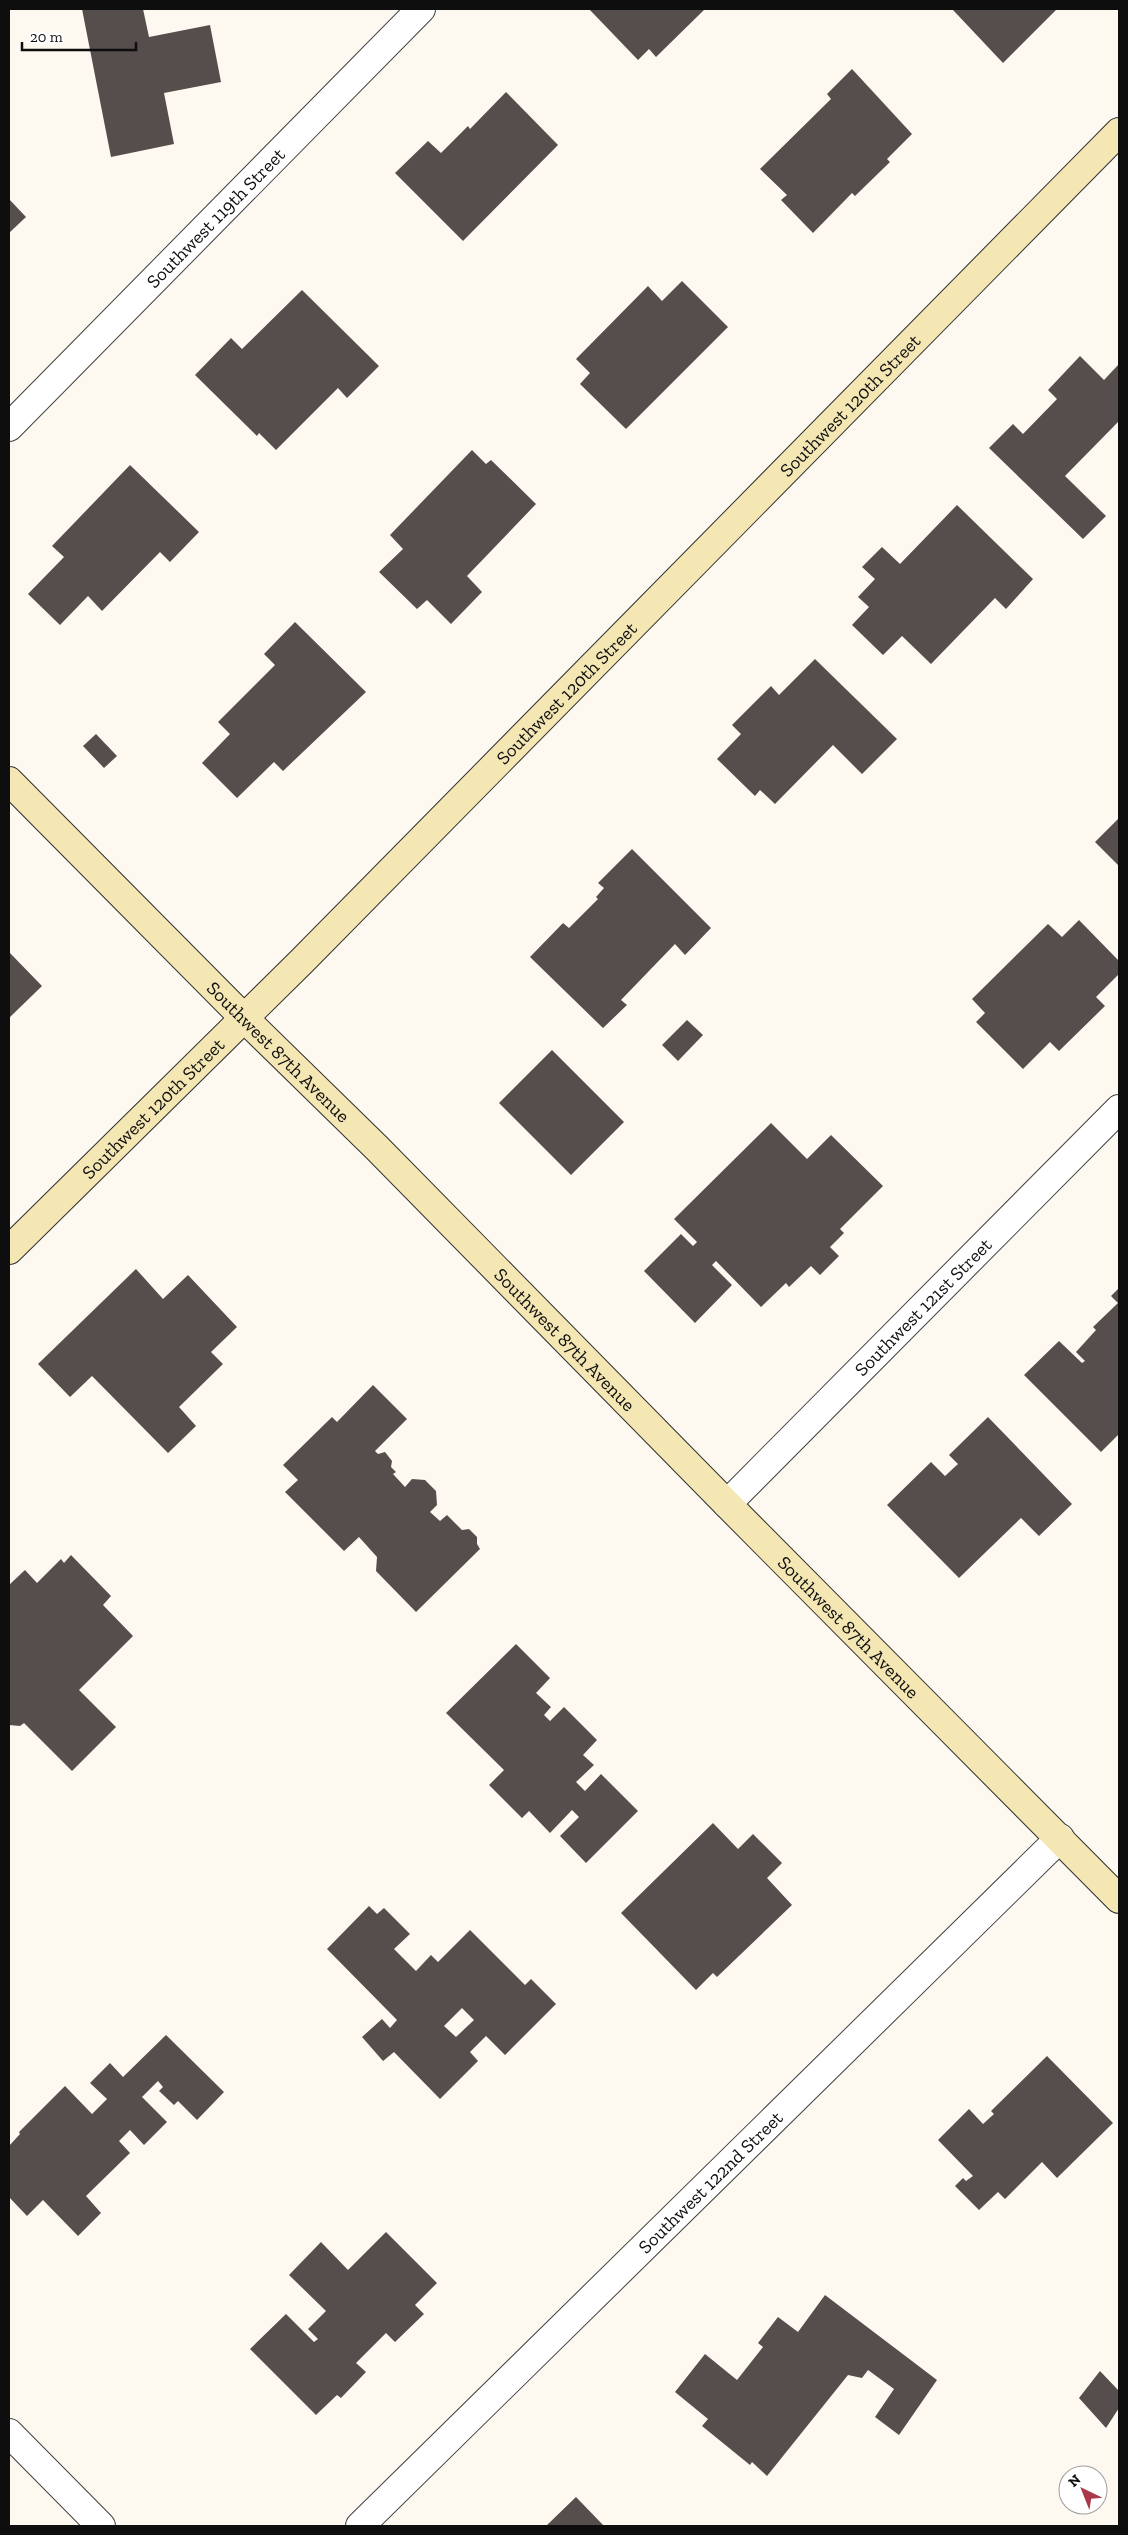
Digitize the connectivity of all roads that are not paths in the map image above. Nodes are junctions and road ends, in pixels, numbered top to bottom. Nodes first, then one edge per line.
1 (421, 9) edge
2 (1119, 132) edge
3 (9, 427) edge
4 (9, 781) edge
5 (245, 1019) junction
6 (1119, 1109) edge
7 (9, 1250) edge
8 (727, 1504) junction
9 (1060, 1838) junction
10 (1119, 1899) edge
11 (9, 2433) edge
12 (101, 2526) edge
13 (360, 2526) edge

1 - 3 street, Southwest 119th Street
2 - 5 main road, Southwest 120th Street
4 - 5 main road, Southwest 87th Avenue
5 - 7 main road, Southwest 120th Street
5 - 8 main road, Southwest 87th Avenue
6 - 8 street, Southwest 121st Street
8 - 9 main road, Southwest 87th Avenue
9 - 10 main road, Southwest 87th Avenue
9 - 13 street, Southwest 122nd Street
11 - 12 street

